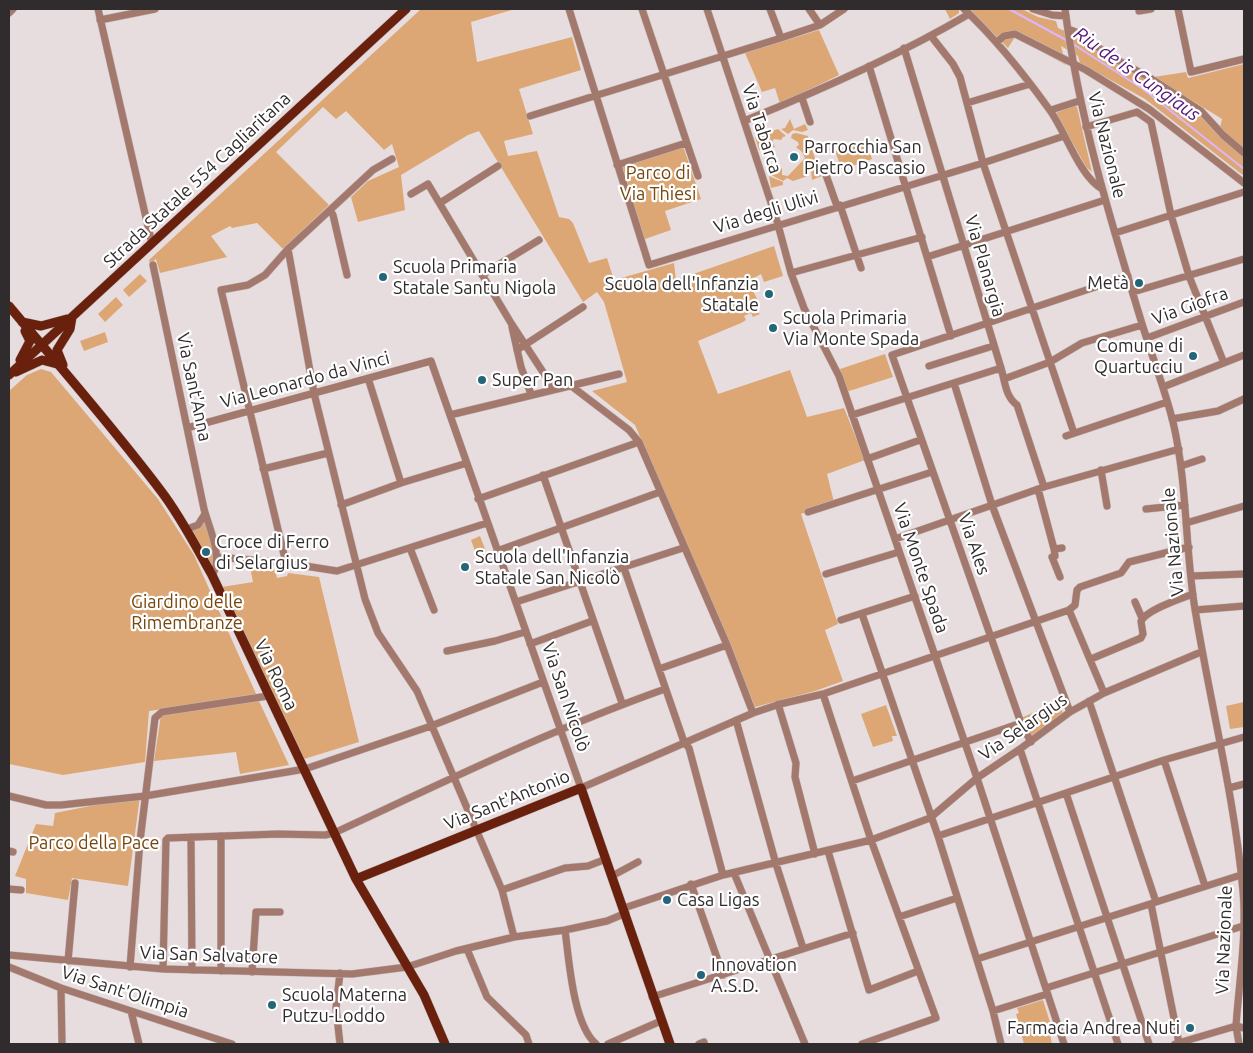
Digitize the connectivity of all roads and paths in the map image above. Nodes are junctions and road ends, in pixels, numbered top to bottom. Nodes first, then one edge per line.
1 (13, 9) edge
2 (98, 9) edge
3 (155, 9) edge
4 (406, 9) edge
5 (569, 9) edge
6 (642, 9) edge
7 (707, 9) edge
8 (770, 9) edge
9 (809, 9) edge
10 (844, 9) edge
11 (1033, 9) edge
12 (1151, 9) edge
13 (1178, 9) edge
14 (1139, 11) dead end
15 (967, 12) edge
16 (9, 13) edge
17 (1066, 13) edge
18 (100, 20) junction
19 (820, 25) junction
20 (1068, 30) junction
21 (931, 36) junction
22 (781, 38) junction
23 (997, 42) junction
24 (904, 48) junction
25 (723, 57) junction
26 (1244, 59) edge
27 (1073, 65) junction
28 (869, 66) junction
29 (663, 74) junction
30 (1030, 84) junction
31 (596, 96) junction
32 (802, 98) junction
33 (1079, 101) junction
34 (967, 103) junction
35 (1051, 110) junction
36 (530, 116) dead end
37 (744, 121) junction
38 (810, 122) dead end
39 (1086, 128) junction
40 (1064, 136) junction
41 (686, 143) junction
42 (1244, 153) edge
43 (392, 159) dead end
44 (984, 163) junction
45 (617, 165) junction
46 (498, 166) dead end
47 (826, 174) dead end
48 (944, 174) junction
49 (698, 176) dead end
50 (1095, 178) junction
51 (1244, 183) edge
52 (905, 185) junction
53 (1244, 192) edge
54 (411, 194) dead end
55 (1104, 200) junction
56 (440, 203) junction
57 (838, 206) junction
58 (330, 210) junction
59 (1171, 215) junction
60 (778, 224) junction
61 (1007, 233) junction
62 (1114, 233) junction
63 (922, 237) junction
64 (539, 240) dead end
65 (152, 244) junction
66 (964, 246) junction
67 (288, 249) junction
68 (857, 254) junction
69 (928, 257) junction
70 (1244, 259) edge
71 (153, 265) dead end
72 (861, 268) dead end
73 (791, 272) junction
74 (346, 275) dead end
75 (482, 275) junction
76 (1128, 276) junction
77 (1189, 276) junction
78 (1133, 292) junction
79 (1244, 302) edge
80 (9, 306) edge
81 (583, 307) dead end
82 (1031, 309) junction
83 (72, 317) junction
84 (1205, 317) junction
85 (22, 322) junction
86 (511, 323) junction
87 (986, 323) junction
88 (1142, 325) junction
89 (951, 336) junction
90 (1147, 338) junction
91 (526, 344) junction
92 (40, 345) junction
93 (993, 346) junction
94 (517, 350) junction
95 (1244, 355) edge
96 (431, 361) joint
97 (1050, 362) junction
98 (1224, 363) junction
99 (929, 366) dead end
100 (835, 368) joint
101 (1001, 368) junction
102 (65, 370) junction
103 (619, 374) dead end
104 (9, 375) edge
105 (368, 378) junction
106 (1004, 379) junction
107 (954, 383) junction
108 (570, 385) junction
109 (554, 388) junction
110 (1163, 388) junction
111 (314, 394) junction
112 (531, 394) junction
113 (906, 398) junction
114 (1244, 399) edge
115 (1168, 402) junction
116 (249, 410) junction
117 (450, 415) junction
118 (852, 415) junction
119 (1172, 419) junction
120 (187, 428) junction
121 (1074, 433) junction
122 (1066, 436) dead end
123 (920, 440) junction
124 (639, 442) junction
125 (1179, 449) junction
126 (328, 453) junction
127 (866, 459) junction
128 (1202, 459) dead end
129 (467, 463) junction
130 (1181, 466) junction
131 (263, 469) junction
132 (1100, 470) junction
133 (932, 472) junction
134 (543, 475) junction
135 (401, 483) junction
136 (1041, 488) junction
137 (878, 489) junction
138 (660, 492) junction
139 (478, 499) junction
140 (341, 505) junction
141 (992, 505) junction
142 (1185, 505) junction
143 (1107, 506) dead end
144 (1244, 506) edge
145 (1146, 509) dead end
146 (808, 512) dead end
147 (206, 514) junction
148 (950, 519) junction
149 (1186, 522) junction
150 (487, 523) junction
151 (187, 529) junction
152 (561, 529) junction
153 (894, 539) junction
154 (1189, 547) junction
155 (410, 548) junction
156 (683, 548) junction
157 (1062, 548) dead end
158 (1054, 550) junction
159 (497, 551) junction
160 (899, 552) junction
161 (217, 557) junction
162 (286, 563) junction
163 (355, 565) junction
164 (624, 568) junction
165 (214, 573) junction
166 (826, 574) dead end
167 (1244, 574) edge
168 (1191, 576) junction
169 (1060, 577) dead end
170 (578, 582) junction
171 (1193, 594) junction
172 (915, 596) junction
173 (516, 602) junction
174 (1135, 602) dead end
175 (1244, 606) edge
176 (434, 610) dead end
177 (1069, 610) junction
178 (1195, 610) junction
179 (862, 614) junction
180 (1142, 618) junction
181 (841, 620) dead end
182 (592, 621) junction
183 (1035, 621) junction
184 (525, 632) junction
185 (991, 636) junction
186 (530, 644) junction
187 (727, 645) junction
188 (447, 651) dead end
189 (1201, 652) junction
190 (934, 656) junction
191 (1091, 659) junction
192 (659, 669) junction
193 (881, 674) junction
194 (542, 682) junction
195 (665, 689) junction
196 (1104, 693) junction
197 (823, 694) junction
198 (268, 696) junction
199 (1089, 700) junction
200 (622, 703) junction
201 (778, 704) junction
202 (1070, 712) junction
203 (753, 713) junction
204 (736, 720) junction
205 (1021, 723) junction
206 (431, 726) junction
207 (560, 729) junction
208 (1244, 737) edge
209 (684, 742) junction
210 (1031, 742) junction
211 (1221, 742) junction
212 (963, 743) junction
213 (1020, 749) junction
214 (1164, 760) junction
215 (912, 761) junction
216 (305, 769) junction
217 (453, 777) junction
218 (1114, 777) junction
219 (977, 778) junction
220 (852, 781) junction
221 (1244, 784) edge
222 (581, 788) junction
223 (1229, 788) junction
224 (1066, 793) junction
225 (9, 796) edge
226 (144, 796) junction
227 (1037, 803) junction
228 (930, 818) junction
229 (990, 818) junction
230 (476, 831) junction
231 (334, 832) junction
232 (221, 836) junction
233 (938, 836) junction
234 (191, 837) junction
235 (871, 840) junction
236 (1241, 844) edge
237 (828, 850) junction
238 (815, 854) junction
239 (606, 859) junction
240 (638, 862) dead end
241 (776, 864) junction
242 (734, 873) junction
243 (723, 875) junction
244 (1241, 875) junction
245 (612, 876) junction
246 (356, 879) junction
247 (75, 883) dead end
248 (691, 884) junction
249 (1205, 886) junction
250 (9, 889) edge
251 (21, 890) dead end
252 (502, 890) junction
253 (1244, 892) edge
254 (957, 898) junction
255 (1153, 903) junction
256 (625, 910) junction
257 (280, 912) dead end
258 (899, 917) junction
259 (1107, 918) junction
260 (1243, 925) edge
261 (1080, 928) junction
262 (565, 930) junction
263 (853, 933) junction
264 (514, 937) junction
265 (1032, 943) junction
266 (803, 948) junction
267 (467, 949) junction
268 (1160, 952) junction
269 (9, 955) edge
270 (769, 958) junction
271 (977, 959) junction
272 (68, 961) junction
273 (1122, 964) junction
274 (9, 967) edge
275 (130, 967) junction
276 (407, 967) junction
277 (163, 969) junction
278 (1242, 969) edge
279 (192, 970) junction
280 (221, 971) junction
281 (918, 971) junction
282 (252, 972) junction
283 (340, 973) junction
284 (1094, 973) junction
285 (723, 975) junction
286 (61, 988) junction
287 (1046, 991) junction
288 (652, 997) junction
289 (130, 1011) junction
290 (993, 1011) junction
291 (661, 1021) junction
292 (1236, 1026) junction
293 (1244, 1028) edge
294 (62, 1044) edge
295 (139, 1044) edge
296 (232, 1044) edge
297 (340, 1044) edge
298 (445, 1044) edge
299 (530, 1044) edge
300 (596, 1044) edge
301 (608, 1044) edge
302 (670, 1044) edge
303 (805, 1044) edge
304 (862, 1044) edge
305 (1001, 1044) edge
306 (1064, 1044) edge
307 (1118, 1044) edge
308 (1149, 1044) edge
309 (1177, 1044) edge
310 (1239, 1044) edge

1 - 16 street
2 - 18 street
3 - 18 street
4 - 65 main road, Strada Statale 554 Cagliaritana
5 - 31 street
6 - 29 street
7 - 25 street, Via Tabarca
8 - 22 street
9 - 19 street
10 - 19 street
11 - 17 street
12 - 14 street
13 - 26 street
15 - 21 street
15 - 23 street
17 - 20 street, Via Nazionale
18 - 65 street
19 - 22 street
20 - 27 street, Via Nazionale
20 - 42 street
21 - 24 street
21 - 34 street
22 - 25 street
23 - 27 street
23 - 30 street
24 - 28 street
24 - 48 street, Via Planargia
25 - 29 street
25 - 37 street, Via Tabarca
27 - 33 street, Via Nazionale
27 - 51 street
28 - 32 street
28 - 52 street
29 - 31 street
29 - 41 street
30 - 34 street
30 - 35 street
31 - 36 street
31 - 45 street
32 - 37 street
32 - 38 street
33 - 35 street
33 - 39 street, Via Nazionale
34 - 44 street
35 - 40 street
37 - 60 street, Via Tabarca
39 - 50 street, Via Nazionale
39 - 59 street
40 - 44 street, Via degli Ulivi
40 - 50 street
41 - 45 street
41 - 49 street
43 - 58 street
44 - 48 street, Via degli Ulivi
44 - 61 street
45 - 60 street, Via degli Ulivi
46 - 56 street
47 - 57 street
48 - 52 street, Via degli Ulivi
48 - 66 street, Via Planargia
50 - 55 street, Via Nazionale
52 - 57 street, Via degli Ulivi
52 - 63 street
53 - 59 street
54 - 56 street
55 - 61 street
55 - 62 street, Via Nazionale
56 - 75 street
57 - 60 street, Via degli Ulivi
57 - 68 street
58 - 67 street
58 - 74 street
59 - 62 street
59 - 77 street
60 - 73 street, Via Tabarca
61 - 66 street
61 - 82 street
62 - 76 street, Via Nazionale
63 - 68 street
63 - 69 street
64 - 75 street
65 - 83 main road, Strada Statale 554 Cagliaritana
66 - 69 street
66 - 87 street, Via Planargia
67 - 111 street
67 - 116 street
68 - 72 street
68 - 73 street
69 - 89 street
70 - 77 street
71 - 120 street, Via Sant'Anna
73 - 100 street, Via Tabarca
75 - 86 street
76 - 78 street, Via Nazionale
76 - 82 street
77 - 78 street
77 - 84 street
78 - 88 street, Via Nazionale
79 - 84 street, Via Giofra
80 - 85 main road, Via Roma
81 - 91 street
82 - 87 street
82 - 97 street
83 - 85 main road
83 - 92 main road, Strada Statale 554 Cagliaritana
83 - 102 main road
84 - 90 street, Via Giofra
84 - 98 street
85 - 92 main road, Via Roma
85 - 104 main road
86 - 91 street
86 - 94 street
87 - 89 street
87 - 93 street, Via Planargia
88 - 90 street, Via Nazionale
88 - 97 street
89 - 113 street, Via Ales
90 - 110 street, Via Nazionale
91 - 94 street
91 - 109 street
92 - 102 main road, Via Roma
92 - 104 main road, Strada Statale 554 Cagliaritana
93 - 99 street
93 - 101 street, Via Planargia
94 - 112 street
95 - 98 street
96 - 105 street, Via Leonardo da Vinci
96 - 117 street, Via San Nicolò
97 - 106 street
97 - 121 street
98 - 110 street
100 - 118 street, Via Monte Spada
101 - 106 street, Via Planargia
101 - 107 street
102 - 104 main road
102 - 151 main road, Via Roma
103 - 108 street
105 - 111 street, Via Leonardo da Vinci
105 - 135 street
106 - 136 street, Via Planargia
107 - 113 street
107 - 141 street
108 - 109 street
108 - 124 street
109 - 112 street
110 - 115 street, Via Nazionale
111 - 116 street, Via Leonardo da Vinci
111 - 126 street
112 - 117 street
113 - 118 street
113 - 123 street, Via Ales
114 - 119 street
115 - 119 street, Via Nazionale
115 - 121 street
116 - 120 street, Via Leonardo da Vinci
116 - 131 street
117 - 129 street, Via San Nicolò
118 - 127 street, Via Monte Spada
119 - 125 street, Via Nazionale
120 - 147 street, Via Sant'Anna
121 - 122 street
123 - 127 street
123 - 133 street, Via Ales
124 - 134 street
124 - 138 street
125 - 130 street, Via Nazionale
125 - 132 street
126 - 131 street
126 - 140 street
127 - 137 street, Via Monte Spada
128 - 130 street
129 - 135 street
129 - 139 street, Via San Nicolò
130 - 142 street, Via Nazionale
131 - 162 street
132 - 136 street
132 - 143 street
133 - 137 street
133 - 148 street, Via Ales
134 - 139 street
134 - 152 street
135 - 140 street
136 - 141 street
136 - 158 street, Via Planargia
137 - 146 street
137 - 153 street, Via Monte Spada
138 - 152 street
138 - 156 street
139 - 150 street, Via San Nicolò
140 - 163 street
141 - 148 street
141 - 183 street
142 - 145 street
142 - 149 street, Via Nazionale
144 - 149 street
147 - 151 street
147 - 161 street, Via Sant'Anna
148 - 153 street
148 - 185 street, Via Ales
149 - 154 street, Via Nazionale
150 - 155 street
150 - 159 street, Via San Nicolò
151 - 165 main road, Via Roma
152 - 159 street
152 - 170 street
153 - 160 street, Via Monte Spada
154 - 168 street, Via Nazionale
154 - 177 street
155 - 163 street
155 - 176 street
156 - 164 street
156 - 187 street
157 - 158 street
158 - 169 street, Via Planargia
159 - 173 street, Via San Nicolò
160 - 166 street
160 - 172 street, Via Monte Spada
161 - 162 street
161 - 165 street, Via Sant'Anna
162 - 163 street
163 - 206 street
164 - 170 street
164 - 192 street
165 - 198 main road, Via Roma
167 - 168 street
168 - 171 street, Via Nazionale
170 - 173 street
170 - 182 street
171 - 178 street, Via Nazionale
171 - 180 street
172 - 179 street
172 - 190 street, Via Monte Spada
173 - 184 street, Via San Nicolò
174 - 180 street
175 - 178 street
177 - 183 street, Via Sant'Antonio
177 - 191 street
178 - 189 street, Via Nazionale
179 - 181 street
179 - 193 street
180 - 191 street
182 - 186 street
182 - 200 street
183 - 185 street, Via Sant'Antonio
183 - 202 street
184 - 186 street, Via San Nicolò
184 - 188 street
185 - 190 street, Via Sant'Antonio
185 - 205 street, Via Ales
186 - 194 street, Via San Nicolò
187 - 192 street
187 - 203 street
189 - 196 street, Via Selargius
189 - 211 street, Via Nazionale
190 - 193 street, Via Sant'Antonio
190 - 212 street, Via Monte Spada
191 - 196 street
192 - 195 street
193 - 197 street, Via Sant'Antonio
193 - 215 street
194 - 206 street
194 - 207 street, Via San Nicolò
195 - 200 street
195 - 209 street
196 - 199 street, Via Selargius
197 - 201 street, Via Sant'Antonio
197 - 220 street
198 - 216 main road, Via Roma
198 - 226 street
199 - 202 street, Via Selargius
199 - 218 street
200 - 207 street
201 - 203 street, Via Sant'Antonio
201 - 238 street
202 - 210 street, Via Selargius
203 - 204 street, Via Sant'Antonio
204 - 209 street, Via Sant'Antonio
204 - 241 street
205 - 210 street, Via Ales
205 - 212 street
206 - 216 street
206 - 217 street
207 - 217 street
207 - 222 street, Via San Nicolò
208 - 211 street
209 - 222 street, Via Sant'Antonio
209 - 243 street
210 - 213 street, Via Selargius
211 - 214 street
211 - 223 street, Via Nazionale
212 - 215 street
212 - 219 street, Via Monte Spada
213 - 219 street, Via Selargius
213 - 227 street
214 - 218 street
214 - 249 street
215 - 220 street
215 - 228 street
216 - 226 street
216 - 231 main road, Via Roma
217 - 230 street
217 - 231 street
218 - 224 street
218 - 255 street
219 - 228 street, Via Selargius
219 - 229 street, Via Monte Spada
220 - 235 street
221 - 223 street
222 - 230 main road, Via Sant'Antonio
222 - 239 main road, Via San Nicolò
223 - 236 street, Via Nazionale
224 - 227 street
224 - 259 street
225 - 226 street
226 - 275 street
227 - 229 street
227 - 261 street
228 - 233 street
228 - 235 street, Via Selargius
229 - 233 street
229 - 265 street, Via Monte Spada
230 - 246 main road, Via Sant'Antonio
230 - 252 street
231 - 232 street
231 - 246 main road, Via Roma
232 - 234 street
232 - 280 street
233 - 254 street
234 - 277 street
234 - 279 street
235 - 237 street, Via Selargius
235 - 258 street
236 - 244 street, Via Nazionale
237 - 238 street, Via Selargius
237 - 263 street
238 - 241 street, Via Selargius
239 - 245 main road, Via San Nicolò
239 - 252 street
240 - 245 street
241 - 242 street, Via Selargius
241 - 266 street
242 - 243 street, Via Selargius
242 - 270 street
243 - 248 street, Via Selargius
244 - 249 street
244 - 253 street, Via Nazionale
245 - 256 main road, Via San Nicolò
246 - 276 main road, Via Roma
247 - 272 street
248 - 256 street, Via Selargius
248 - 285 street
249 - 255 street
250 - 251 street
252 - 264 street
253 - 260 street, Via Nazionale
254 - 258 street
254 - 271 street
255 - 259 street
255 - 268 street
256 - 262 street, Via San Salvatore
256 - 288 main road, Via San Nicolò
257 - 282 street
258 - 281 street
259 - 261 street
259 - 273 street
260 - 268 street
260 - 278 street, Via Nazionale
261 - 265 street
261 - 284 street
262 - 264 street, Via San Salvatore
262 - 300 street
263 - 266 street
263 - 281 street
264 - 267 street, Via San Salvatore
265 - 271 street
265 - 287 street, Via Monte Spada
266 - 270 street
267 - 276 street, Via San Salvatore
267 - 299 street
268 - 273 street
268 - 309 street
269 - 272 street, Via San Salvatore
270 - 285 street
270 - 303 street
271 - 290 street
272 - 275 street, Via San Salvatore
273 - 284 street
273 - 308 street
274 - 286 street, Via Sant'Olimpia
275 - 277 street, Via San Salvatore
276 - 283 street, Via San Salvatore
276 - 298 main road, Via Roma
277 - 279 street, Via San Salvatore
278 - 292 street, Via Nazionale
279 - 280 street, Via San Salvatore
280 - 282 street, Via San Salvatore
281 - 304 street
282 - 283 street, Via San Salvatore
283 - 297 street
284 - 287 street
284 - 307 street
285 - 288 street
286 - 289 street, Via Sant'Olimpia
286 - 294 street
287 - 290 street
287 - 306 street, Via Monte Spada
288 - 291 main road, Via San Nicolò
289 - 295 street
289 - 296 street, Via Sant'Olimpia
290 - 305 street
291 - 301 street
291 - 302 main road, Via San Nicolò
292 - 293 street
292 - 309 street
292 - 310 street, Via Nazionale

